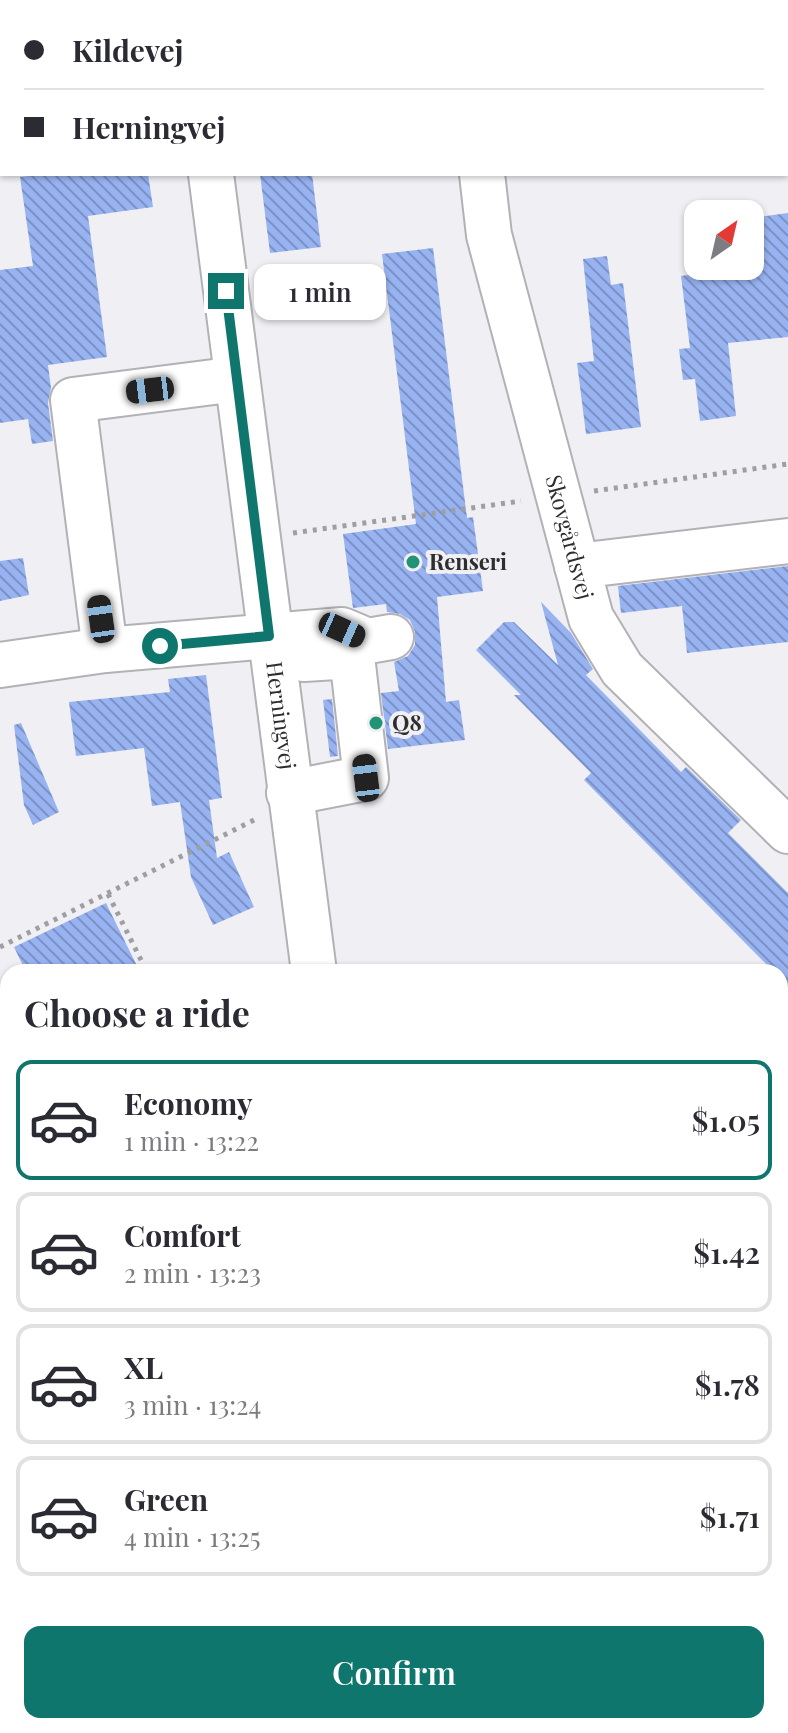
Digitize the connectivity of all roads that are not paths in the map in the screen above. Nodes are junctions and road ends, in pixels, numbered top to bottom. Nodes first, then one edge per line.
1 (211, 176) edge
2 (482, 176) edge
3 (237, 379) junction
4 (788, 541) edge
5 (577, 566) junction
6 (391, 637) dead end
7 (270, 649) junction
8 (105, 650) junction
9 (0, 665) edge
10 (290, 797) junction
11 (788, 831) edge
12 (313, 964) edge

1 - 3 street, Herningvej
2 - 5 street, Skovgårdsvej
3 - 7 street, Herningvej
3 - 8 street
4 - 5 street
5 - 11 street, Skovgårdsvej
6 - 7 street
7 - 8 street
7 - 10 street, Herningvej
7 - 10 street
8 - 9 street
10 - 12 street, Herningvej

